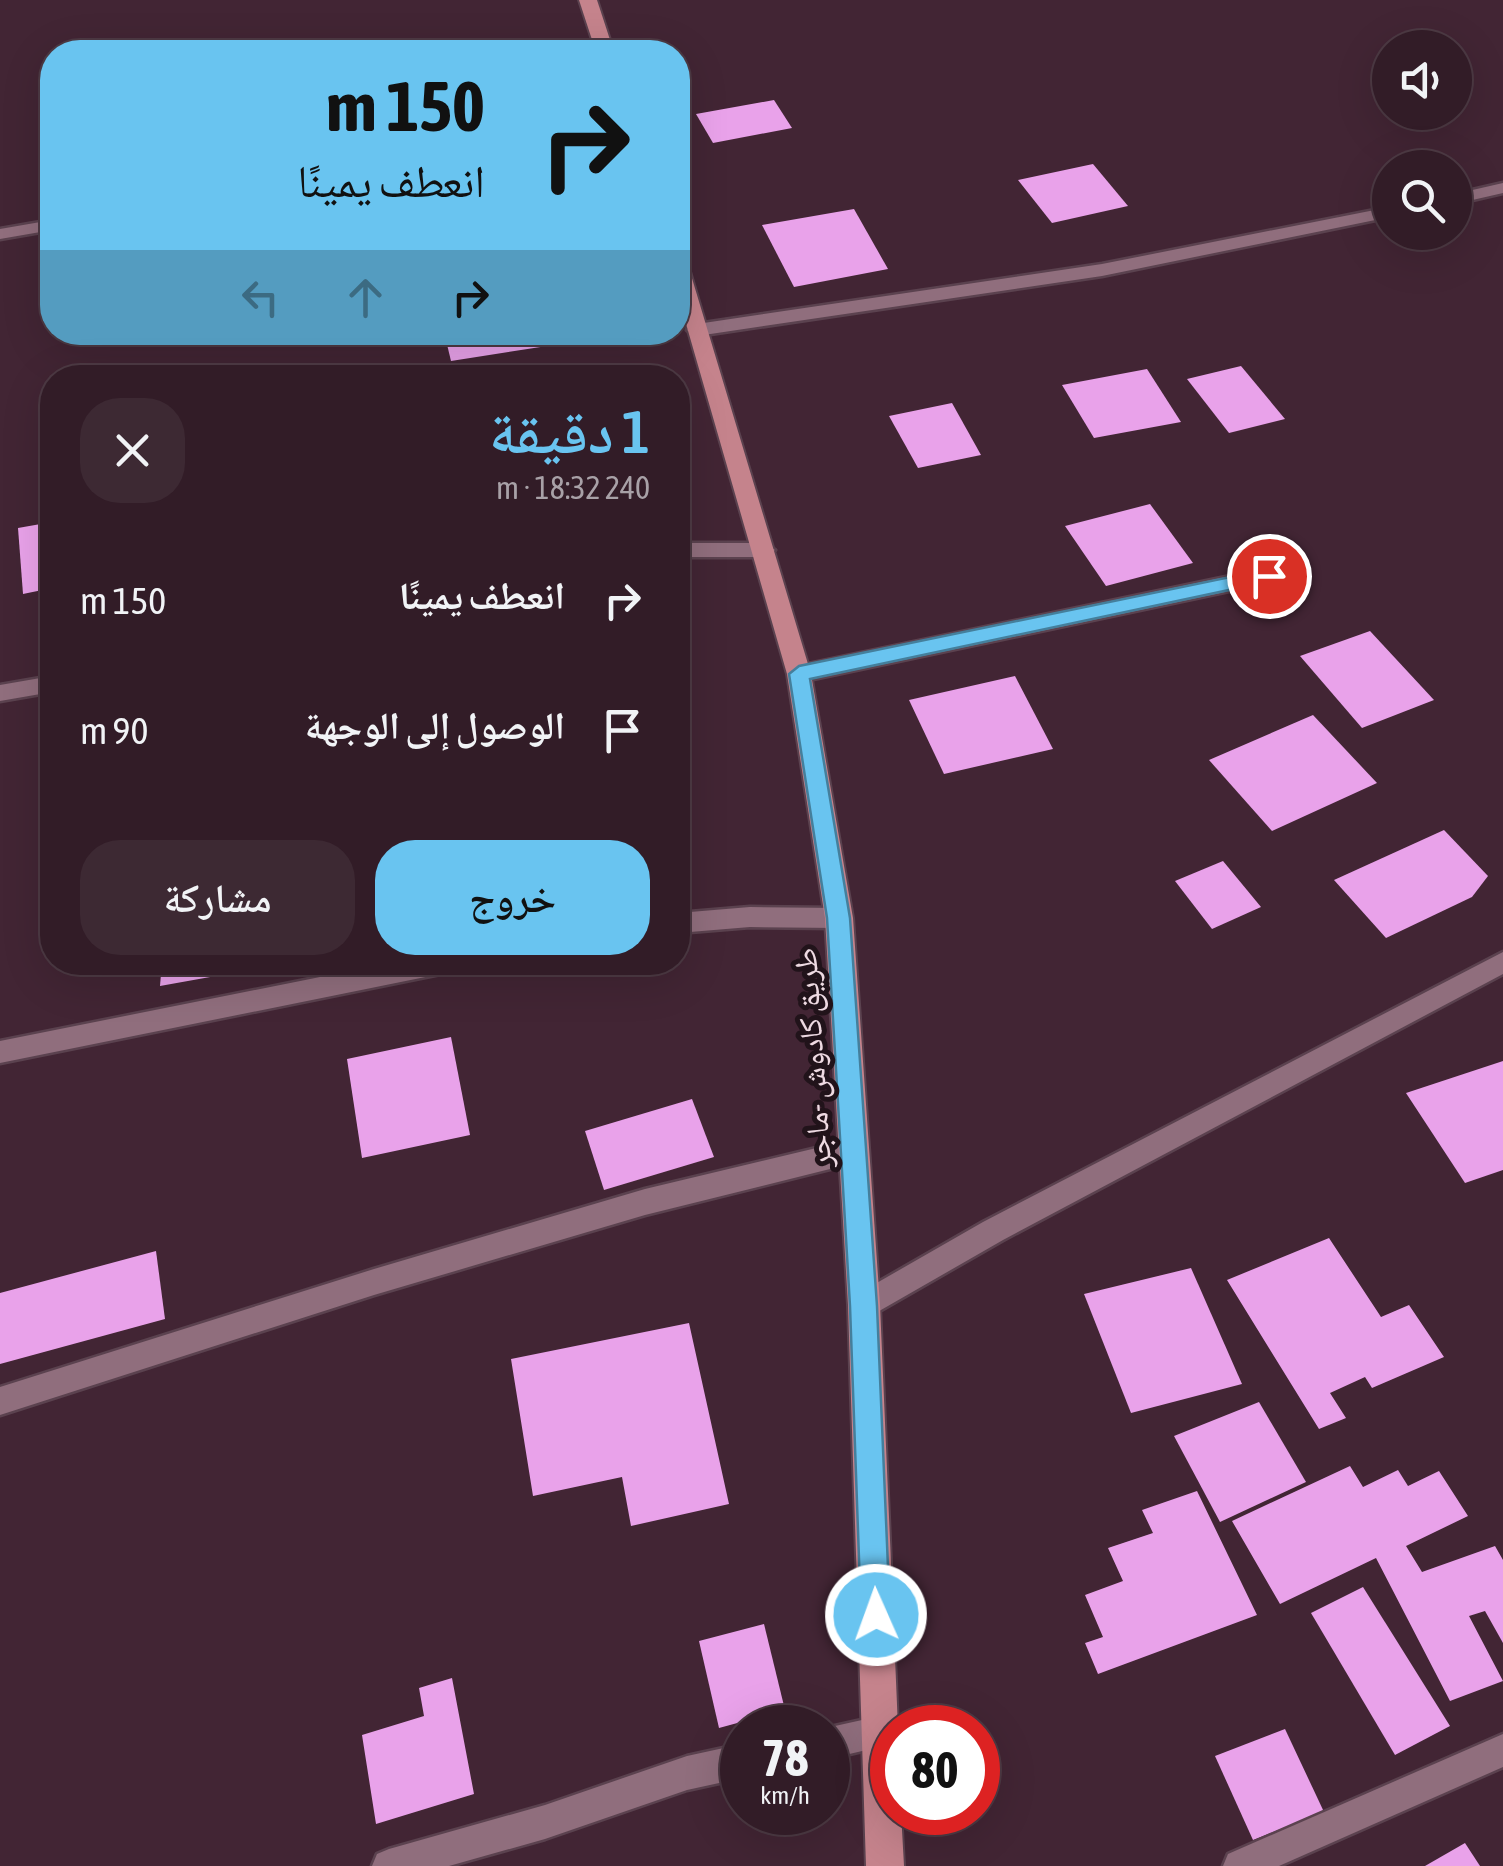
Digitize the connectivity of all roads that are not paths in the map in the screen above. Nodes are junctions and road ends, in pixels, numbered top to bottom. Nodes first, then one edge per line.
1 (588, 0) edge
2 (601, 40) edge
3 (1503, 188) edge
4 (1472, 195) edge
5 (1372, 216) edge
6 (40, 226) edge
7 (0, 234) edge
8 (690, 304) edge
9 (698, 330) junction
10 (690, 550) edge
11 (764, 550) junction
12 (1269, 576) dead end
13 (799, 674) junction
14 (40, 686) edge
15 (0, 693) edge
16 (838, 918) junction
17 (690, 923) edge
18 (1503, 962) edge
19 (385, 975) edge
20 (0, 1052) edge
21 (854, 1151) junction
22 (864, 1306) junction
23 (0, 1401) edge
24 (879, 1705) edge
25 (1503, 1750) edge
26 (720, 1767) edge
27 (885, 1835) edge
28 (389, 1866) edge
29 (886, 1866) edge
30 (1240, 1866) edge

1 - 2 highway
3 - 4 street
5 - 9 street
6 - 7 street
8 - 9 highway, طريق كادوش -ماجر
9 - 11 highway, طريق كادوش -ماجر
10 - 11 street
11 - 13 highway, طريق كادوش -ماجر
12 - 13 street
13 - 16 highway, طريق كادوش -ماجر
14 - 15 street
16 - 17 street
16 - 21 highway, طريق كادوش -ماجر
18 - 22 street
19 - 20 street
21 - 22 highway, طريق كادوش -ماجر
21 - 23 street
22 - 24 highway, طريق كادوش -ماجر
25 - 30 street
26 - 28 street
27 - 29 highway, طريق كادوش -ماجر

